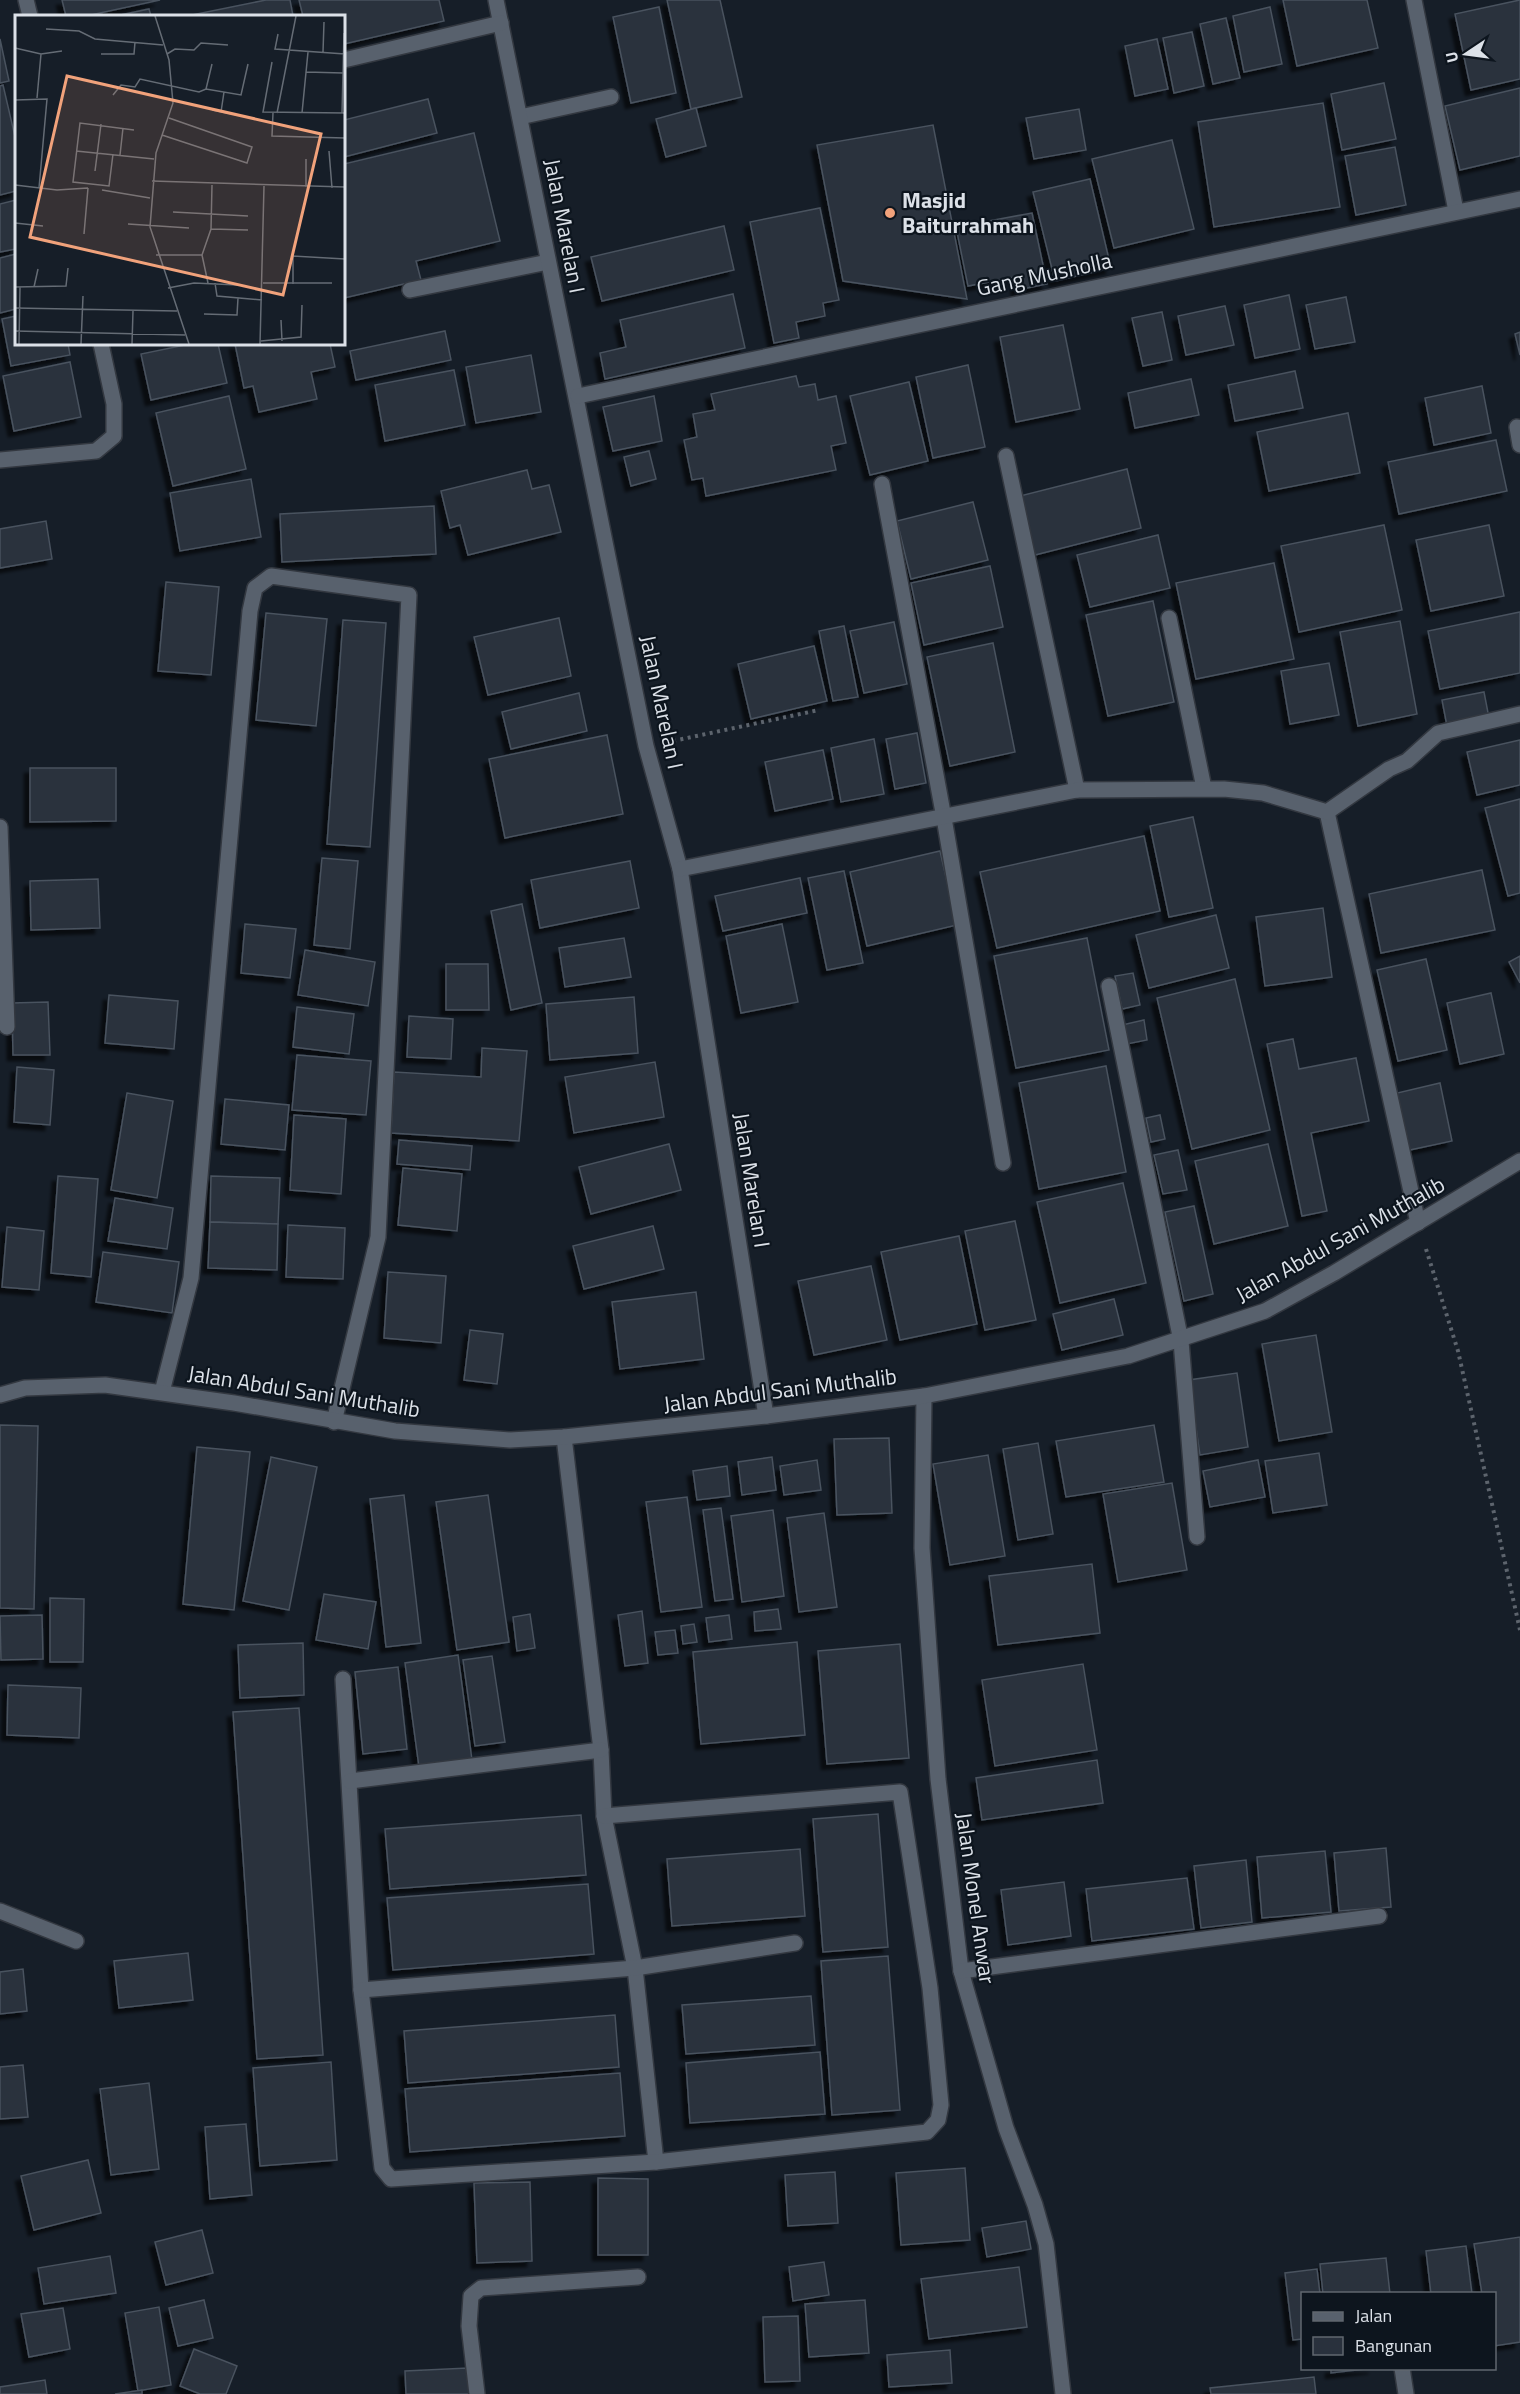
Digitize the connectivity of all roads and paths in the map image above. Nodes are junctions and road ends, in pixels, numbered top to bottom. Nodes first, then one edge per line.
1 (26, 0) edge
2 (496, 0) edge
3 (1414, 0) edge
4 (30, 15) edge
5 (501, 23) junction
6 (345, 60) edge
7 (611, 97) dead end
8 (520, 117) junction
9 (1520, 199) edge
10 (1456, 211) junction
11 (548, 262) junction
12 (410, 290) dead end
13 (101, 345) edge
14 (578, 396) junction
15 (1517, 427) dead end
16 (1520, 445) edge
17 (1006, 456) dead end
18 (0, 460) edge
19 (882, 484) dead end
20 (1169, 618) dead end
21 (819, 710) dead end
22 (1520, 714) edge
23 (646, 746) junction
24 (1203, 788) junction
25 (1077, 790) junction
26 (1327, 812) junction
27 (944, 818) junction
28 (0, 827) edge
29 (680, 869) junction
30 (3, 939) edge
31 (1109, 986) dead end
32 (8, 1027) dead end
33 (1520, 1161) edge
34 (1003, 1163) dead end
35 (1418, 1223) junction
36 (1181, 1341) junction
37 (162, 1392) junction
38 (0, 1395) edge
39 (924, 1396) junction
40 (766, 1416) junction
41 (334, 1422) junction
42 (564, 1437) junction
43 (1197, 1538) dead end
44 (1520, 1630) edge
45 (343, 1679) dead end
46 (601, 1750) junction
47 (350, 1781) junction
48 (604, 1816) junction
49 (0, 1911) edge
50 (1379, 1916) dead end
51 (76, 1941) dead end
52 (795, 1943) dead end
53 (635, 1968) junction
54 (961, 1971) junction
55 (361, 1990) junction
56 (656, 2162) junction
57 (639, 2277) dead end
58 (1402, 2370) edge
59 (477, 2394) edge
60 (1063, 2394) edge
61 (1406, 2394) edge

1 - 4 street
2 - 5 street, Jalan Marelan I
3 - 10 street
5 - 6 street
5 - 8 street, Jalan Marelan I
7 - 8 street
8 - 11 street, Jalan Marelan I
9 - 10 street, Gang Musholla
10 - 14 street, Gang Musholla
11 - 12 street
11 - 14 street, Jalan Marelan I
13 - 18 street
14 - 23 street, Jalan Marelan I
15 - 16 street
17 - 25 street
19 - 27 street
20 - 24 street
21 - 23 path
22 - 26 street
23 - 29 street, Jalan Marelan I
24 - 25 street
24 - 26 street
25 - 27 street
26 - 35 street
27 - 29 street
27 - 34 street
28 - 30 street
29 - 40 street, Jalan Marelan I
30 - 32 street
31 - 36 street
33 - 35 street, Jalan Abdul Sani Muthalib
35 - 36 street, Jalan Abdul Sani Muthalib
35 - 44 path
36 - 39 street, Jalan Abdul Sani Muthalib
36 - 43 street
37 - 38 street, Jalan Abdul Sani Muthalib
37 - 41 street, Jalan Abdul Sani Muthalib
37 - 41 street
39 - 40 street, Jalan Abdul Sani Muthalib
39 - 54 street, Jalan Monel Anwar
40 - 42 street, Jalan Abdul Sani Muthalib
41 - 42 street, Jalan Abdul Sani Muthalib
42 - 46 street
45 - 47 street
46 - 47 street
46 - 48 street
47 - 55 street
48 - 53 street
48 - 56 street
49 - 51 street
50 - 54 street
52 - 53 street
53 - 55 street
53 - 56 street
54 - 60 street, Jalan Monel Anwar
55 - 56 street
57 - 59 street
58 - 61 street

